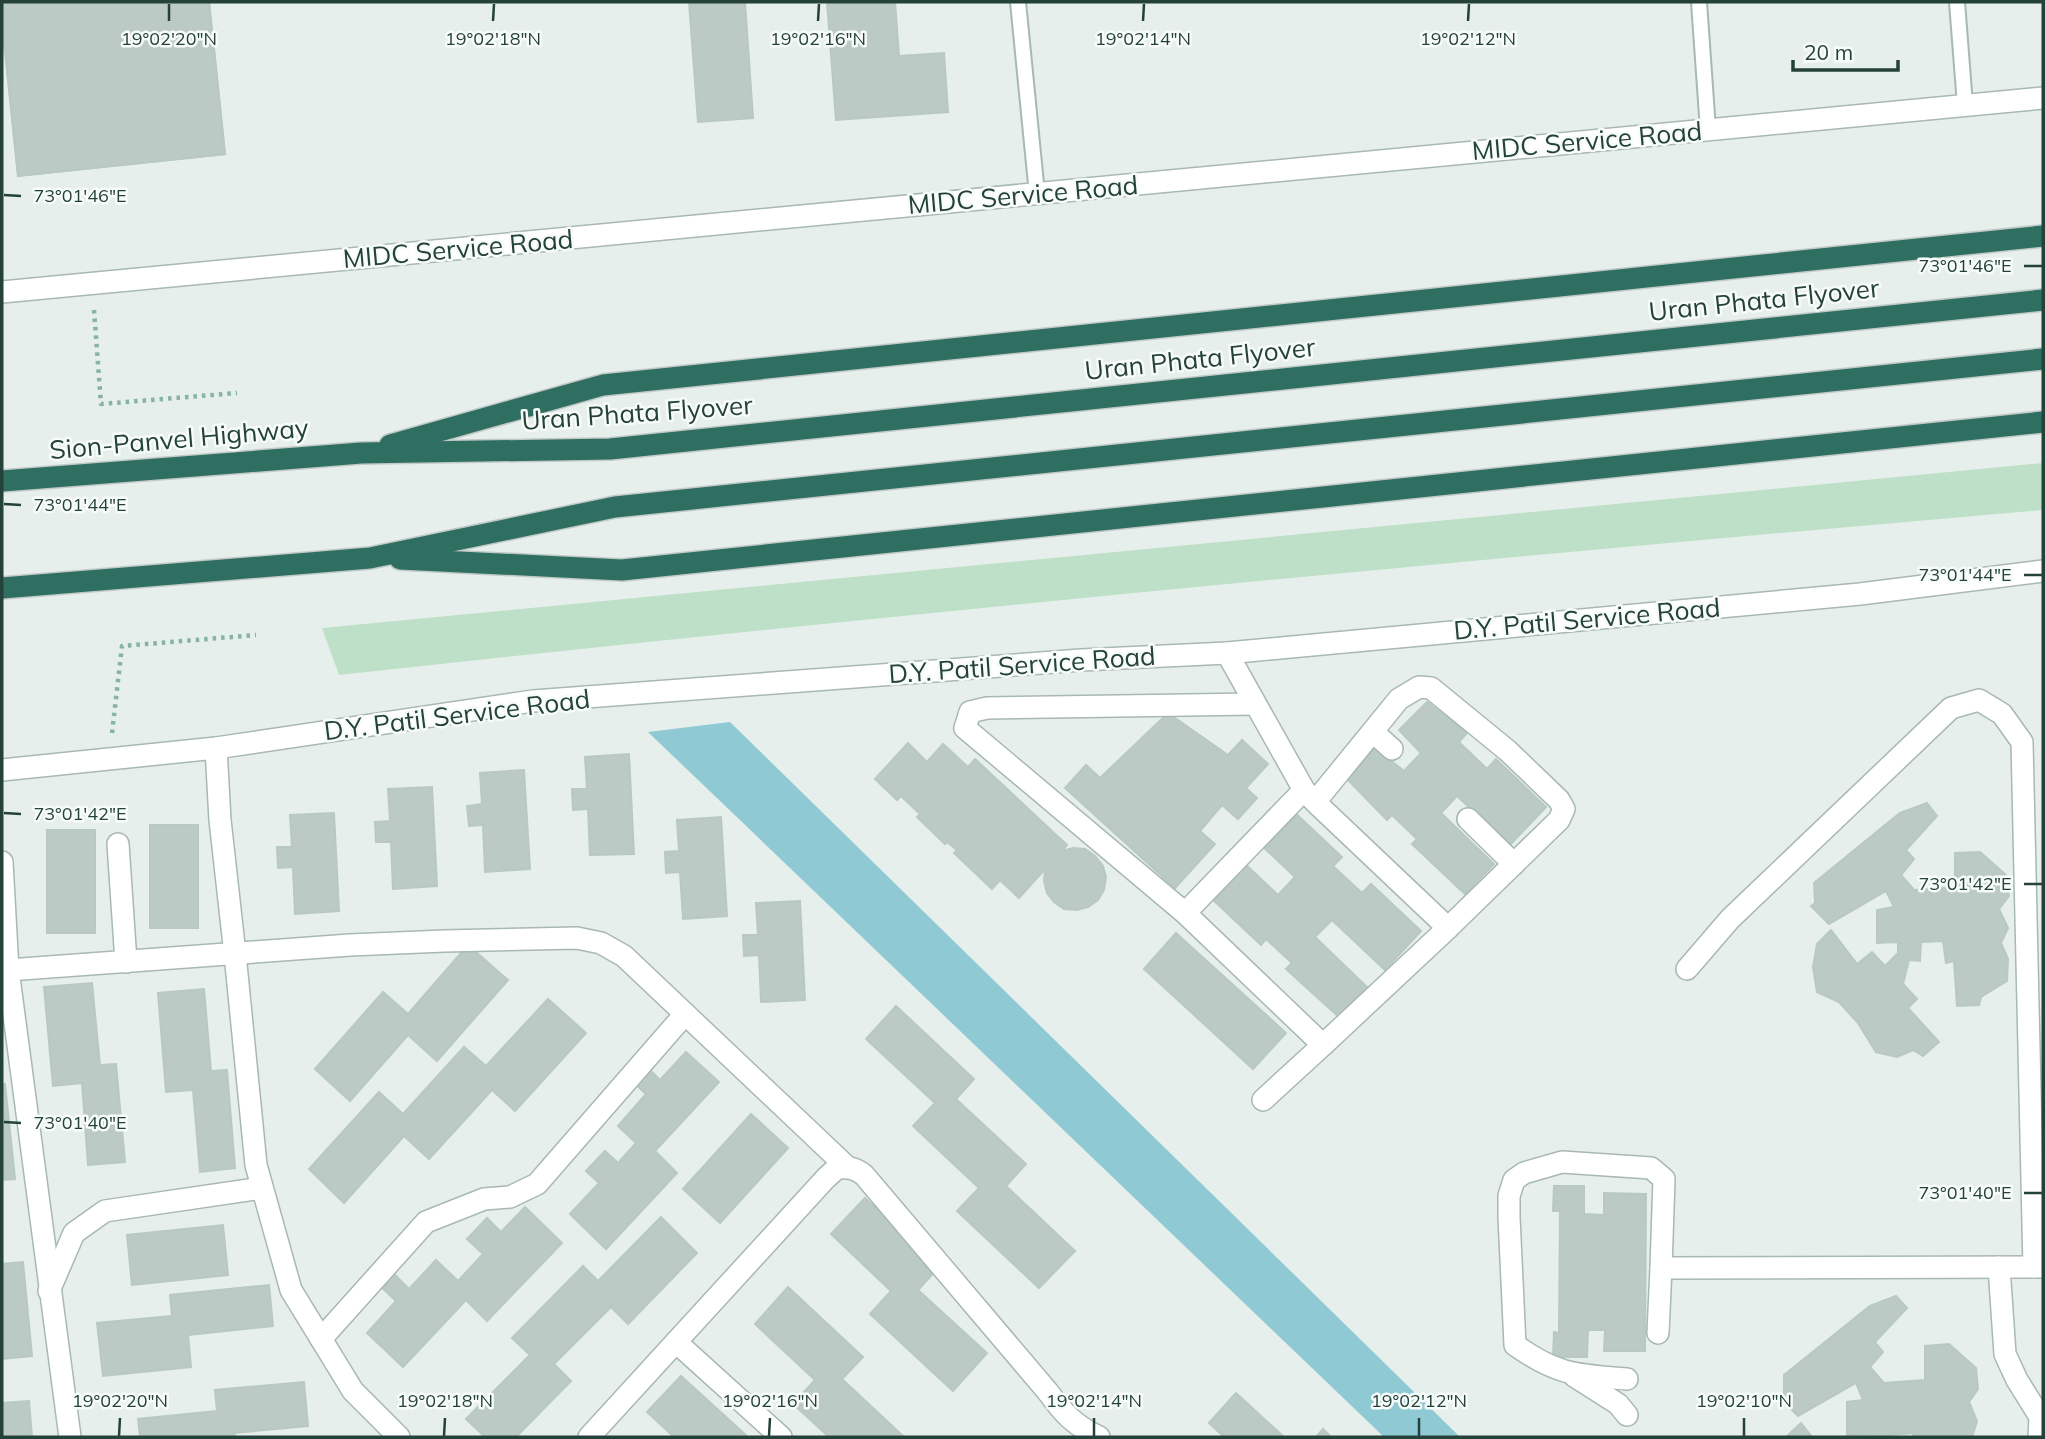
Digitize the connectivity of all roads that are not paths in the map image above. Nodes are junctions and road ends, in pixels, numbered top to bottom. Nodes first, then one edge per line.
1 (1018, 2) edge
2 (1699, 2) edge
3 (1957, 2) edge
4 (2043, 98) edge
5 (1965, 105) junction
6 (1708, 130) junction
7 (1037, 194) junction
8 (2043, 236) edge
9 (2, 292) edge
10 (2043, 300) edge
11 (2043, 359) edge
12 (2043, 422) edge
13 (361, 453) junction
14 (2, 481) edge
15 (370, 558) junction
16 (2043, 571) edge
17 (2, 587) edge
18 (1227, 653) junction
19 (1255, 704) junction
20 (1373, 732) junction
21 (216, 748) junction
22 (1392, 749) dead end
23 (2, 770) edge
24 (1310, 796) junction
25 (1468, 819) dead end
26 (118, 844) dead end
27 (2, 862) edge
28 (1514, 864) junction
29 (1185, 913) junction
30 (1448, 928) junction
31 (235, 954) junction
32 (126, 962) junction
33 (1687, 969) dead end
34 (8, 970) junction
35 (685, 1014) junction
36 (1323, 1045) junction
37 (1263, 1100) dead end
38 (847, 1167) junction
39 (262, 1188) junction
40 (1999, 1267) junction
41 (2038, 1267) edge
42 (1661, 1268) junction
43 (49, 1291) junction
44 (1658, 1333) dead end
45 (321, 1339) junction
46 (676, 1342) junction
47 (1572, 1375) junction
48 (1627, 1379) dead end
49 (1627, 1415) dead end
50 (70, 1437) edge
51 (399, 1437) edge
52 (589, 1437) edge
53 (781, 1437) edge
54 (1099, 1437) edge
55 (2039, 1437) edge

1 - 7 lane
2 - 6 lane
3 - 5 lane
4 - 5 street, MIDC Service Road
5 - 6 street, MIDC Service Road
6 - 7 street, MIDC Service Road
7 - 9 street, MIDC Service Road
8 - 13 highway
10 - 13 highway, Uran Phata Flyover
11 - 15 highway
12 - 15 highway
13 - 14 highway, Sion-Panvel Highway
15 - 17 highway
16 - 18 street, D.Y. Patil Service Road
18 - 19 street
18 - 21 street, D.Y. Patil Service Road
19 - 24 street
19 - 29 street
20 - 22 street
20 - 24 street
20 - 28 street
21 - 23 street, D.Y. Patil Service Road
21 - 31 street
24 - 29 street
24 - 30 street
25 - 28 street
26 - 32 street
27 - 34 street
28 - 30 street
29 - 36 street
30 - 36 street
31 - 32 street
31 - 35 street
31 - 39 street
32 - 34 street
33 - 41 street
34 - 43 street
35 - 38 street
35 - 45 street
36 - 37 street
38 - 46 street
38 - 54 street
39 - 43 street
39 - 45 street
40 - 41 street
40 - 42 street
40 - 55 street
42 - 44 street
42 - 47 street
43 - 50 street
45 - 51 street
46 - 52 street
46 - 53 street
47 - 48 street
47 - 49 street

